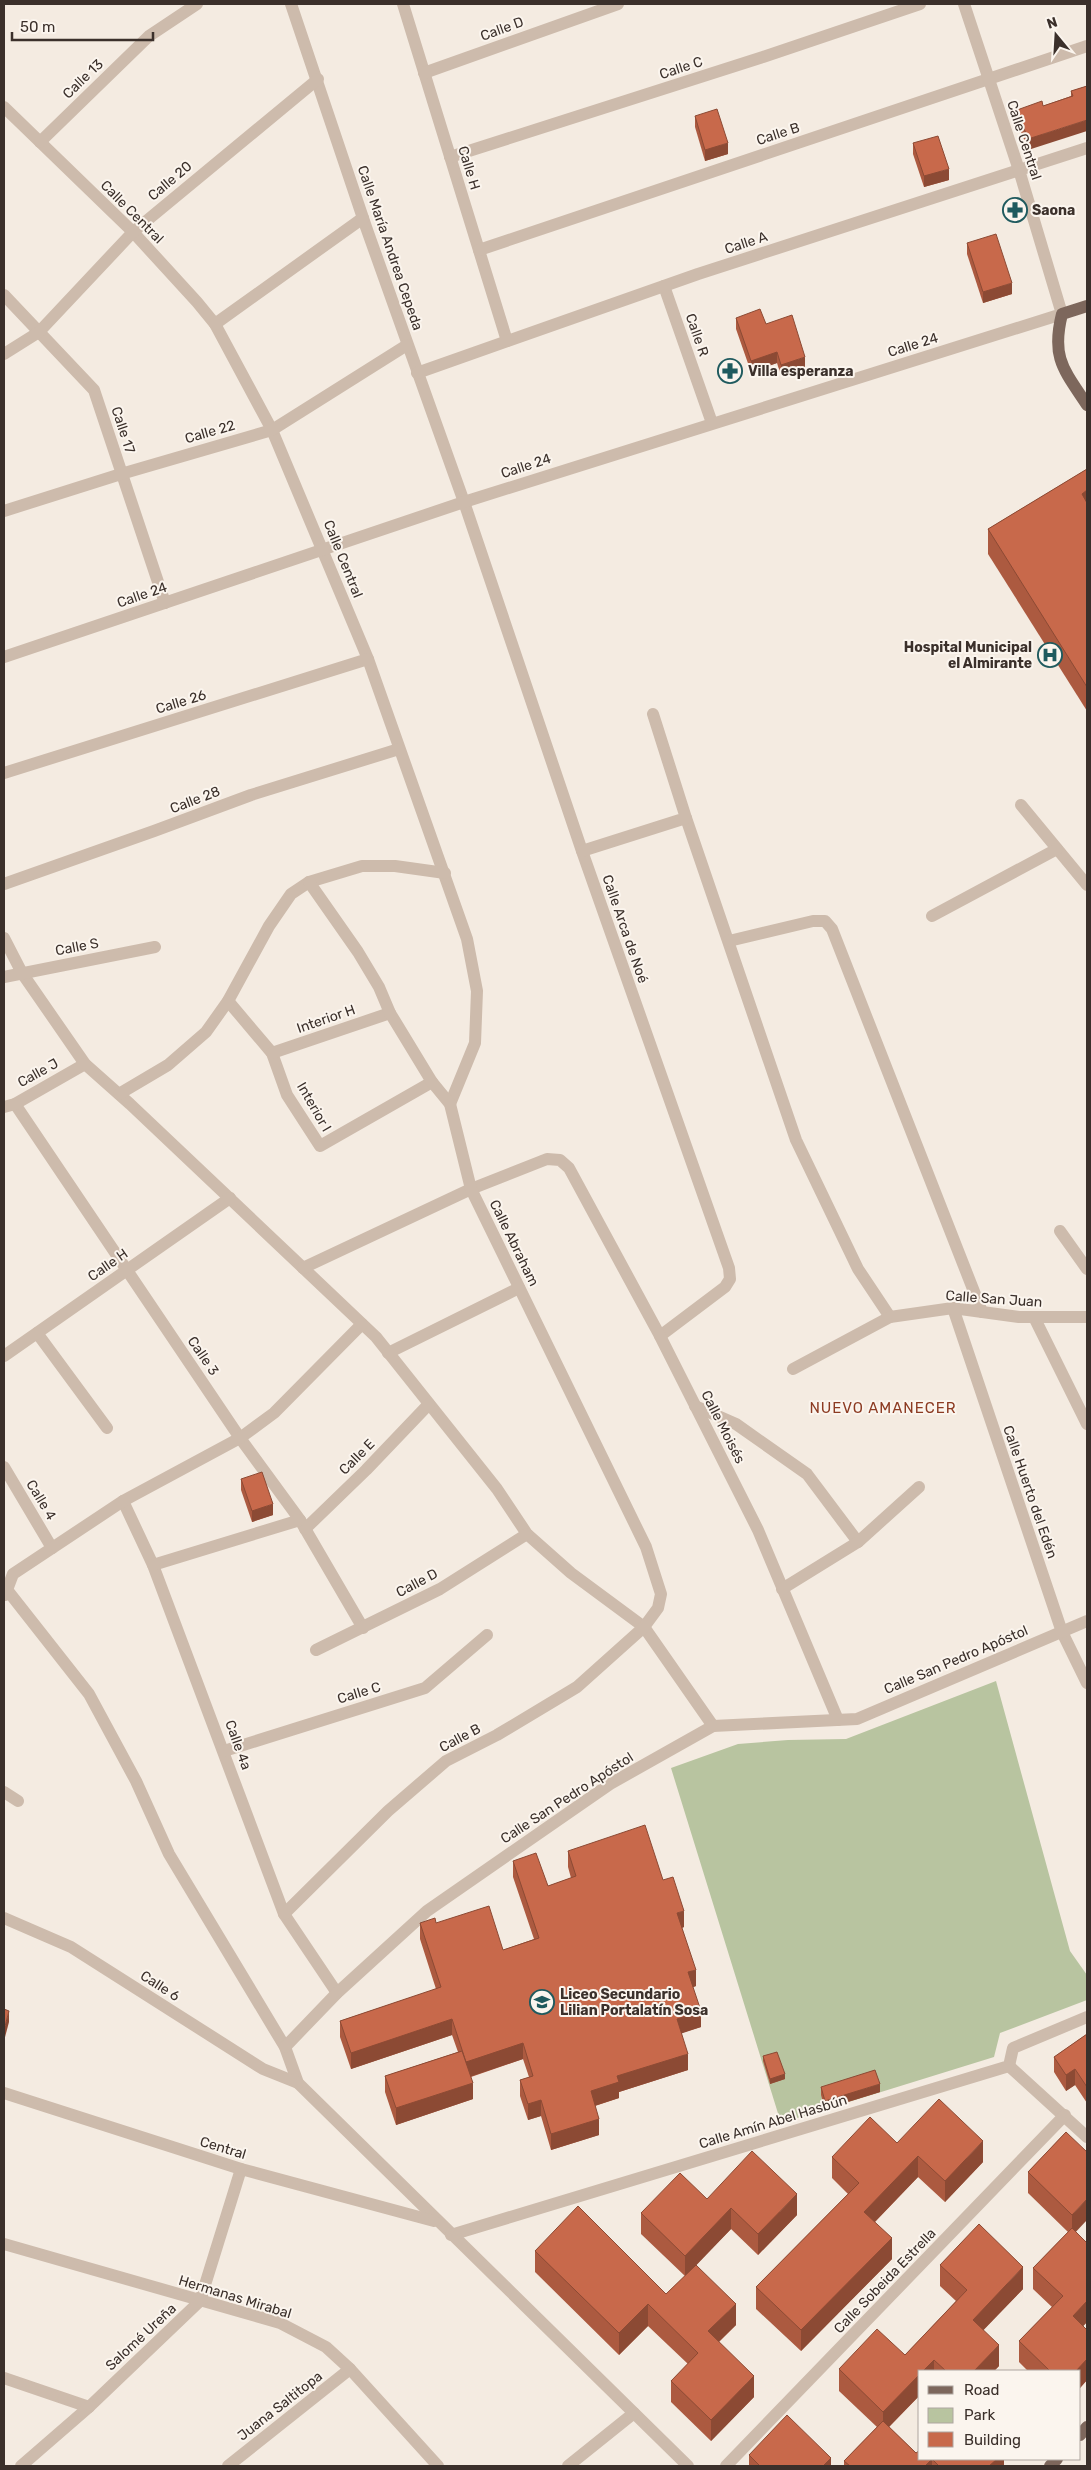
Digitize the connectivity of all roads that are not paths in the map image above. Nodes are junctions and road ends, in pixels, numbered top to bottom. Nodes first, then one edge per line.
1 (197, 4) edge
2 (291, 4) edge
3 (403, 4) edge
4 (618, 4) edge
5 (920, 4) edge
6 (964, 4) edge
7 (1087, 46) edge
8 (424, 73) junction
9 (318, 79) junction
10 (989, 79) junction
11 (4, 107) edge
12 (40, 142) junction
13 (1087, 148) edge
14 (450, 157) junction
15 (1019, 170) junction
16 (363, 218) junction
17 (133, 232) junction
18 (479, 250) junction
19 (664, 286) junction
20 (4, 295) edge
21 (1087, 306) edge
22 (1062, 314) junction
23 (216, 324) junction
24 (39, 332) junction
25 (507, 341) junction
26 (407, 345) junction
27 (4, 354) edge
28 (417, 372) junction
29 (1087, 405) edge
30 (712, 423) junction
31 (272, 430) junction
32 (121, 474) junction
33 (464, 502) junction
34 (4, 511) edge
35 (323, 549) junction
36 (165, 603) junction
37 (4, 657) edge
38 (368, 659) junction
39 (653, 714) dead end
40 (399, 749) junction
41 (4, 773) edge
42 (1021, 805) dead end
43 (686, 818) junction
44 (1057, 849) junction
45 (582, 851) junction
46 (445, 873) junction
47 (310, 882) junction
48 (4, 884) edge
49 (1087, 885) edge
50 (932, 916) dead end
51 (4, 938) edge
52 (729, 942) junction
53 (155, 947) dead end
54 (22, 973) junction
55 (4, 977) edge
56 (228, 1001) junction
57 (390, 1013) junction
58 (272, 1053) junction
59 (85, 1064) junction
60 (432, 1082) junction
61 (119, 1094) junction
62 (450, 1104) junction
63 (9, 1105) edge
64 (471, 1189) junction
65 (230, 1198) junction
66 (1060, 1231) dead end
67 (303, 1268) junction
68 (1087, 1269) edge
69 (126, 1271) junction
70 (519, 1288) junction
71 (952, 1308) junction
72 (982, 1312) junction
73 (890, 1316) junction
74 (1034, 1317) junction
75 (1087, 1317) edge
76 (362, 1324) junction
77 (37, 1333) junction
78 (660, 1336) junction
79 (388, 1353) junction
80 (4, 1356) edge
81 (793, 1369) dead end
82 (429, 1404) junction
83 (695, 1406) junction
84 (1087, 1424) edge
85 (107, 1428) dead end
86 (240, 1438) junction
87 (4, 1467) edge
88 (919, 1487) dead end
89 (123, 1501) junction
90 (302, 1524) junction
91 (527, 1534) junction
92 (858, 1542) junction
93 (52, 1548) junction
94 (153, 1565) junction
95 (782, 1588) junction
96 (5, 1591) edge
97 (1087, 1621) edge
98 (644, 1627) junction
99 (363, 1628) junction
100 (1062, 1632) junction
101 (488, 1635) dead end
102 (316, 1650) dead end
103 (1087, 1683) edge
104 (838, 1720) junction
105 (713, 1726) junction
106 (224, 1751) junction
107 (4, 1792) edge
108 (18, 1801) dead end
109 (284, 1914) junction
110 (4, 1918) edge
111 (338, 1993) junction
112 (1087, 2017) edge
113 (285, 2047) junction
114 (1009, 2066) junction
115 (298, 2083) junction
116 (4, 2094) edge
117 (1065, 2115) junction
118 (1087, 2137) edge
119 (241, 2169) junction
120 (437, 2222) junction
121 (451, 2235) junction
122 (4, 2244) edge
123 (200, 2301) junction
124 (350, 2369) junction
125 (4, 2378) edge
126 (88, 2407) junction
127 (634, 2413) junction
128 (21, 2466) edge
129 (228, 2466) edge
130 (438, 2466) edge
131 (568, 2466) edge
132 (688, 2466) edge
133 (726, 2466) edge

1 - 12 street, Calle 13
2 - 9 street, Calle María Andrea Cepeda
3 - 8 street, Calle H
4 - 8 street, Calle D
5 - 14 street, Calle C
6 - 10 street, Calle Central
7 - 10 street, Calle B
8 - 14 street, Calle H
9 - 16 street, Calle María Andrea Cepeda
9 - 17 street, Calle 20
10 - 15 street, Calle Central
10 - 18 street, Calle B
11 - 12 street, Calle Central
12 - 17 street, Calle Central
13 - 15 street, Calle A
14 - 18 street, Calle H
15 - 19 street, Calle A
15 - 22 street, Calle Central
16 - 23 street
16 - 26 street, Calle María Andrea Cepeda
17 - 23 street, Calle Central
17 - 24 street, Calle 20
18 - 25 street, Calle H
19 - 25 street, Calle A
19 - 30 street, Calle R
20 - 24 street, Calle 17
21 - 22 main road
22 - 29 main road
22 - 30 street, Calle 24
23 - 31 street, Calle Central
24 - 27 street, Calle 20
24 - 32 street, Calle 17
25 - 28 street, Calle A
26 - 28 street, Calle María Andrea Cepeda
26 - 31 street, Calle 22
28 - 33 street, Calle María Andrea Cepeda
30 - 33 street, Calle 24
31 - 32 street, Calle 22
31 - 35 street, Calle Central
32 - 34 street, Calle 22
32 - 36 street, Calle 17
33 - 35 street, Calle 24
33 - 45 street, Calle Arca de Noé
35 - 36 street, Calle 24
35 - 38 street, Calle Central
36 - 37 street, Calle 24
38 - 40 street, Calle Central
38 - 41 street, Calle 26
39 - 43 street
40 - 46 street, Calle Central
40 - 48 street, Calle 28
42 - 44 street
43 - 45 street
43 - 52 street
44 - 49 street
44 - 50 street
45 - 78 street, Calle Arca de Noé
46 - 47 street
46 - 62 street, Calle Central
47 - 56 street
47 - 57 street, Calle Abraham
51 - 54 street
52 - 72 street
52 - 73 street
53 - 54 street, Calle S
54 - 55 street, Calle S
54 - 59 street
56 - 58 street, Interior I
56 - 61 street
57 - 58 street, Interior H
57 - 60 street, Calle Abraham
58 - 60 street, Interior I
59 - 61 street
59 - 63 street, Calle J
60 - 62 street, Calle Abraham
61 - 65 street
62 - 64 street, Calle Abraham
63 - 69 street, Calle 3
64 - 67 street
64 - 70 street, Calle Abraham
64 - 78 street, Calle Moisés
65 - 67 street
65 - 69 street, Calle H
66 - 68 street
67 - 76 street
69 - 77 street, Calle H
69 - 86 street, Calle 3
70 - 79 street
70 - 98 street, Calle Abraham
71 - 72 street, Calle San Juan
71 - 73 street, Calle San Juan
71 - 100 street, Calle Huerto del Edén
72 - 74 street, Calle San Juan
73 - 81 street, Calle San Juan
74 - 75 street, Calle San Juan
74 - 84 street
76 - 79 street
76 - 86 street
77 - 80 street, Calle H
77 - 85 street
78 - 83 street, Calle Moisés
79 - 82 street
82 - 90 street, Calle E
82 - 91 street
83 - 92 street
83 - 95 street, Calle Moisés
86 - 89 street
86 - 90 street, Calle 3
87 - 93 street, Calle 4
88 - 92 street
89 - 93 street
89 - 94 street, Calle 4a
90 - 94 street, Calle E
90 - 99 street, Calle 3
91 - 98 street
91 - 99 street, Calle D
92 - 95 street
93 - 96 street
94 - 106 street, Calle 4a
95 - 104 street, Calle Moisés
96 - 113 street
97 - 100 street, Calle San Pedro Apóstol
98 - 105 street
98 - 109 street, Calle B
99 - 102 street, Calle D
100 - 103 street, Calle Huerto del Edén
100 - 104 street, Calle San Pedro Apóstol
101 - 106 street, Calle C
104 - 105 street, Calle San Pedro Apóstol
105 - 111 street, Calle San Pedro Apóstol
106 - 109 street, Calle 4a
107 - 108 street
109 - 111 street, Calle 4a
110 - 115 street, Calle 6
111 - 113 street, Calle San Pedro Apóstol
112 - 114 street
113 - 115 street
114 - 117 street
114 - 121 street, Calle Amín Abel Hasbún
115 - 120 street
116 - 119 street, Central
117 - 118 street
117 - 133 street, Calle Sobeida Estrella
119 - 120 street, Central
119 - 123 street, Salomé Ureña
120 - 121 street
121 - 127 street
122 - 123 street, Hermanas Mirabal
123 - 124 street, Hermanas Mirabal
123 - 126 street, Salomé Ureña
124 - 129 street, Juana Saltitopa
124 - 130 street, Hermanas Mirabal
125 - 126 street
126 - 128 street, Salomé Ureña
127 - 131 street
127 - 132 street

